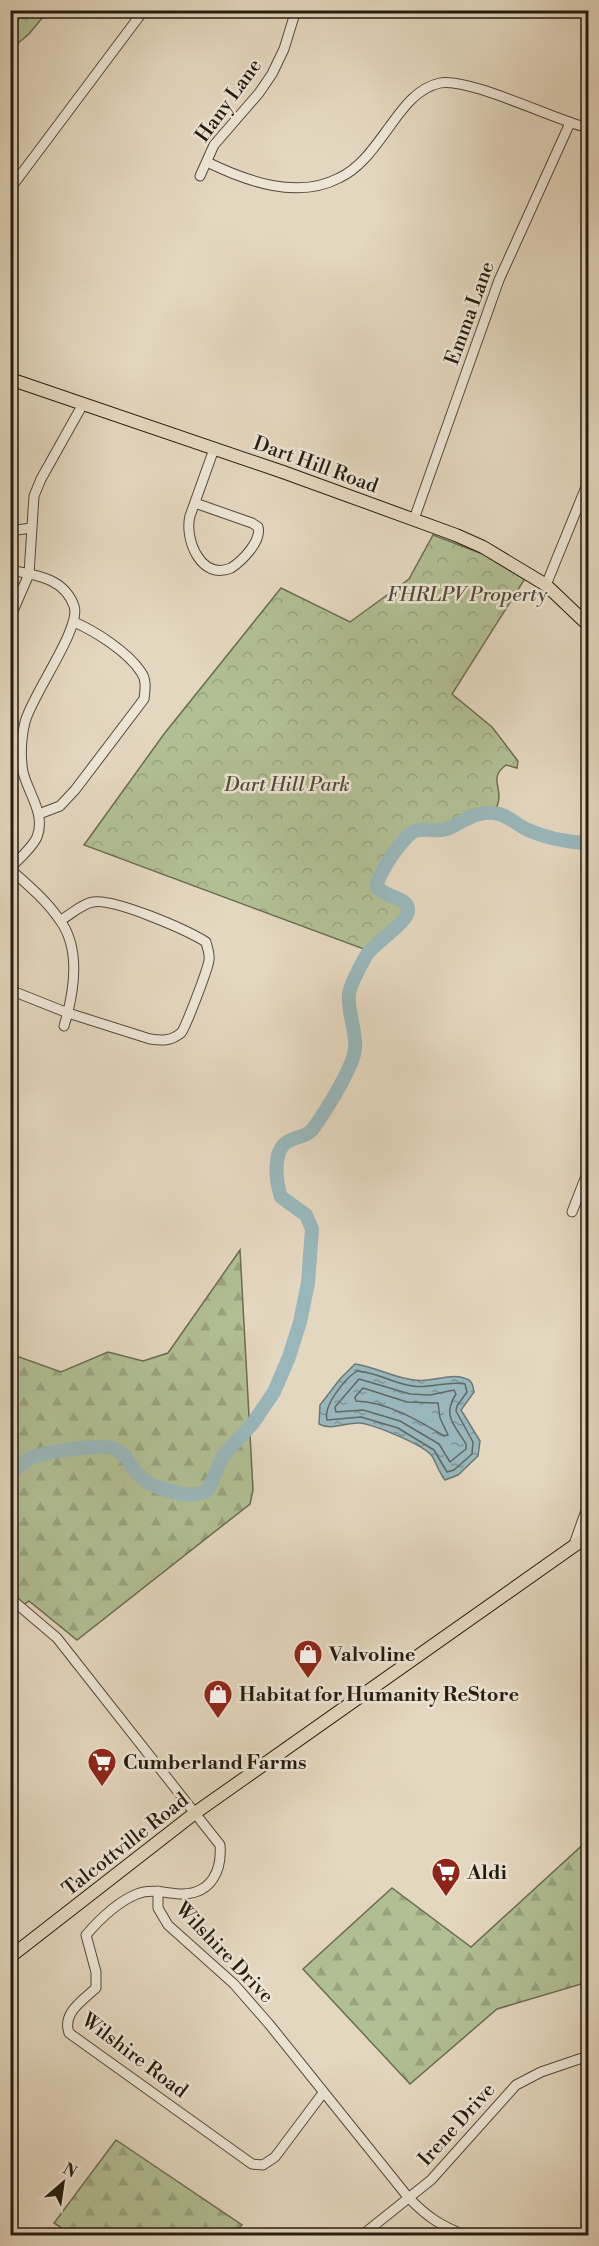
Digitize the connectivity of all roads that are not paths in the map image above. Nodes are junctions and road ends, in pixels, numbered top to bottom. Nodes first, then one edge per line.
1 (144, 10) edge
2 (296, 10) edge
3 (570, 123) junction
4 (588, 128) edge
5 (207, 162) junction
6 (200, 176) dead end
7 (10, 189) edge
8 (10, 379) edge
9 (83, 404) junction
10 (214, 449) junction
11 (588, 482) edge
12 (195, 503) junction
13 (414, 519) junction
14 (31, 528) junction
15 (10, 531) edge
16 (10, 570) edge
17 (29, 574) junction
18 (546, 585) junction
19 (10, 618) edge
20 (74, 622) junction
21 (588, 625) edge
22 (39, 814) junction
23 (10, 869) edge
24 (61, 920) junction
25 (10, 990) edge
26 (68, 1013) junction
27 (64, 1026) dead end
28 (588, 1171) edge
29 (572, 1212) dead end
30 (588, 1505) edge
31 (588, 1536) edge
32 (573, 1546) junction
33 (10, 1598) edge
34 (195, 1813) junction
35 (158, 1891) junction
36 (10, 1957) edge
37 (588, 2056) edge
38 (323, 2093) junction
39 (408, 2197) junction
40 (361, 2235) edge
41 (467, 2235) edge

1 - 7 street
2 - 5 street, Hany Lane
3 - 4 street
3 - 5 street
3 - 13 street, Emma Lane
5 - 6 street, Hany Lane
8 - 9 main road, Dart Hill Road
9 - 10 main road, Dart Hill Road
9 - 14 street
10 - 12 street
10 - 13 main road, Dart Hill Road
11 - 18 street
12 - 12 street
13 - 18 main road, Dart Hill Road
14 - 15 street
14 - 17 street
16 - 17 street
17 - 19 street
17 - 20 street
18 - 21 main road, Dart Hill Road
20 - 22 street
20 - 22 street
22 - 23 street
23 - 24 street
24 - 26 street
24 - 26 street
25 - 26 street
26 - 27 street
28 - 29 street
30 - 32 street
31 - 32 main road, Talcottville Road
32 - 34 main road, Talcottville Road
33 - 34 street, Wilshire Drive
34 - 35 street, Wilshire Drive
34 - 36 main road, Talcottville Road
35 - 38 street, Wilshire Drive
35 - 38 street, Wilshire Road
37 - 39 street, Irene Drive
38 - 39 street, Wilshire Drive
39 - 40 street, Irene Drive
39 - 41 street, Wilshire Drive

